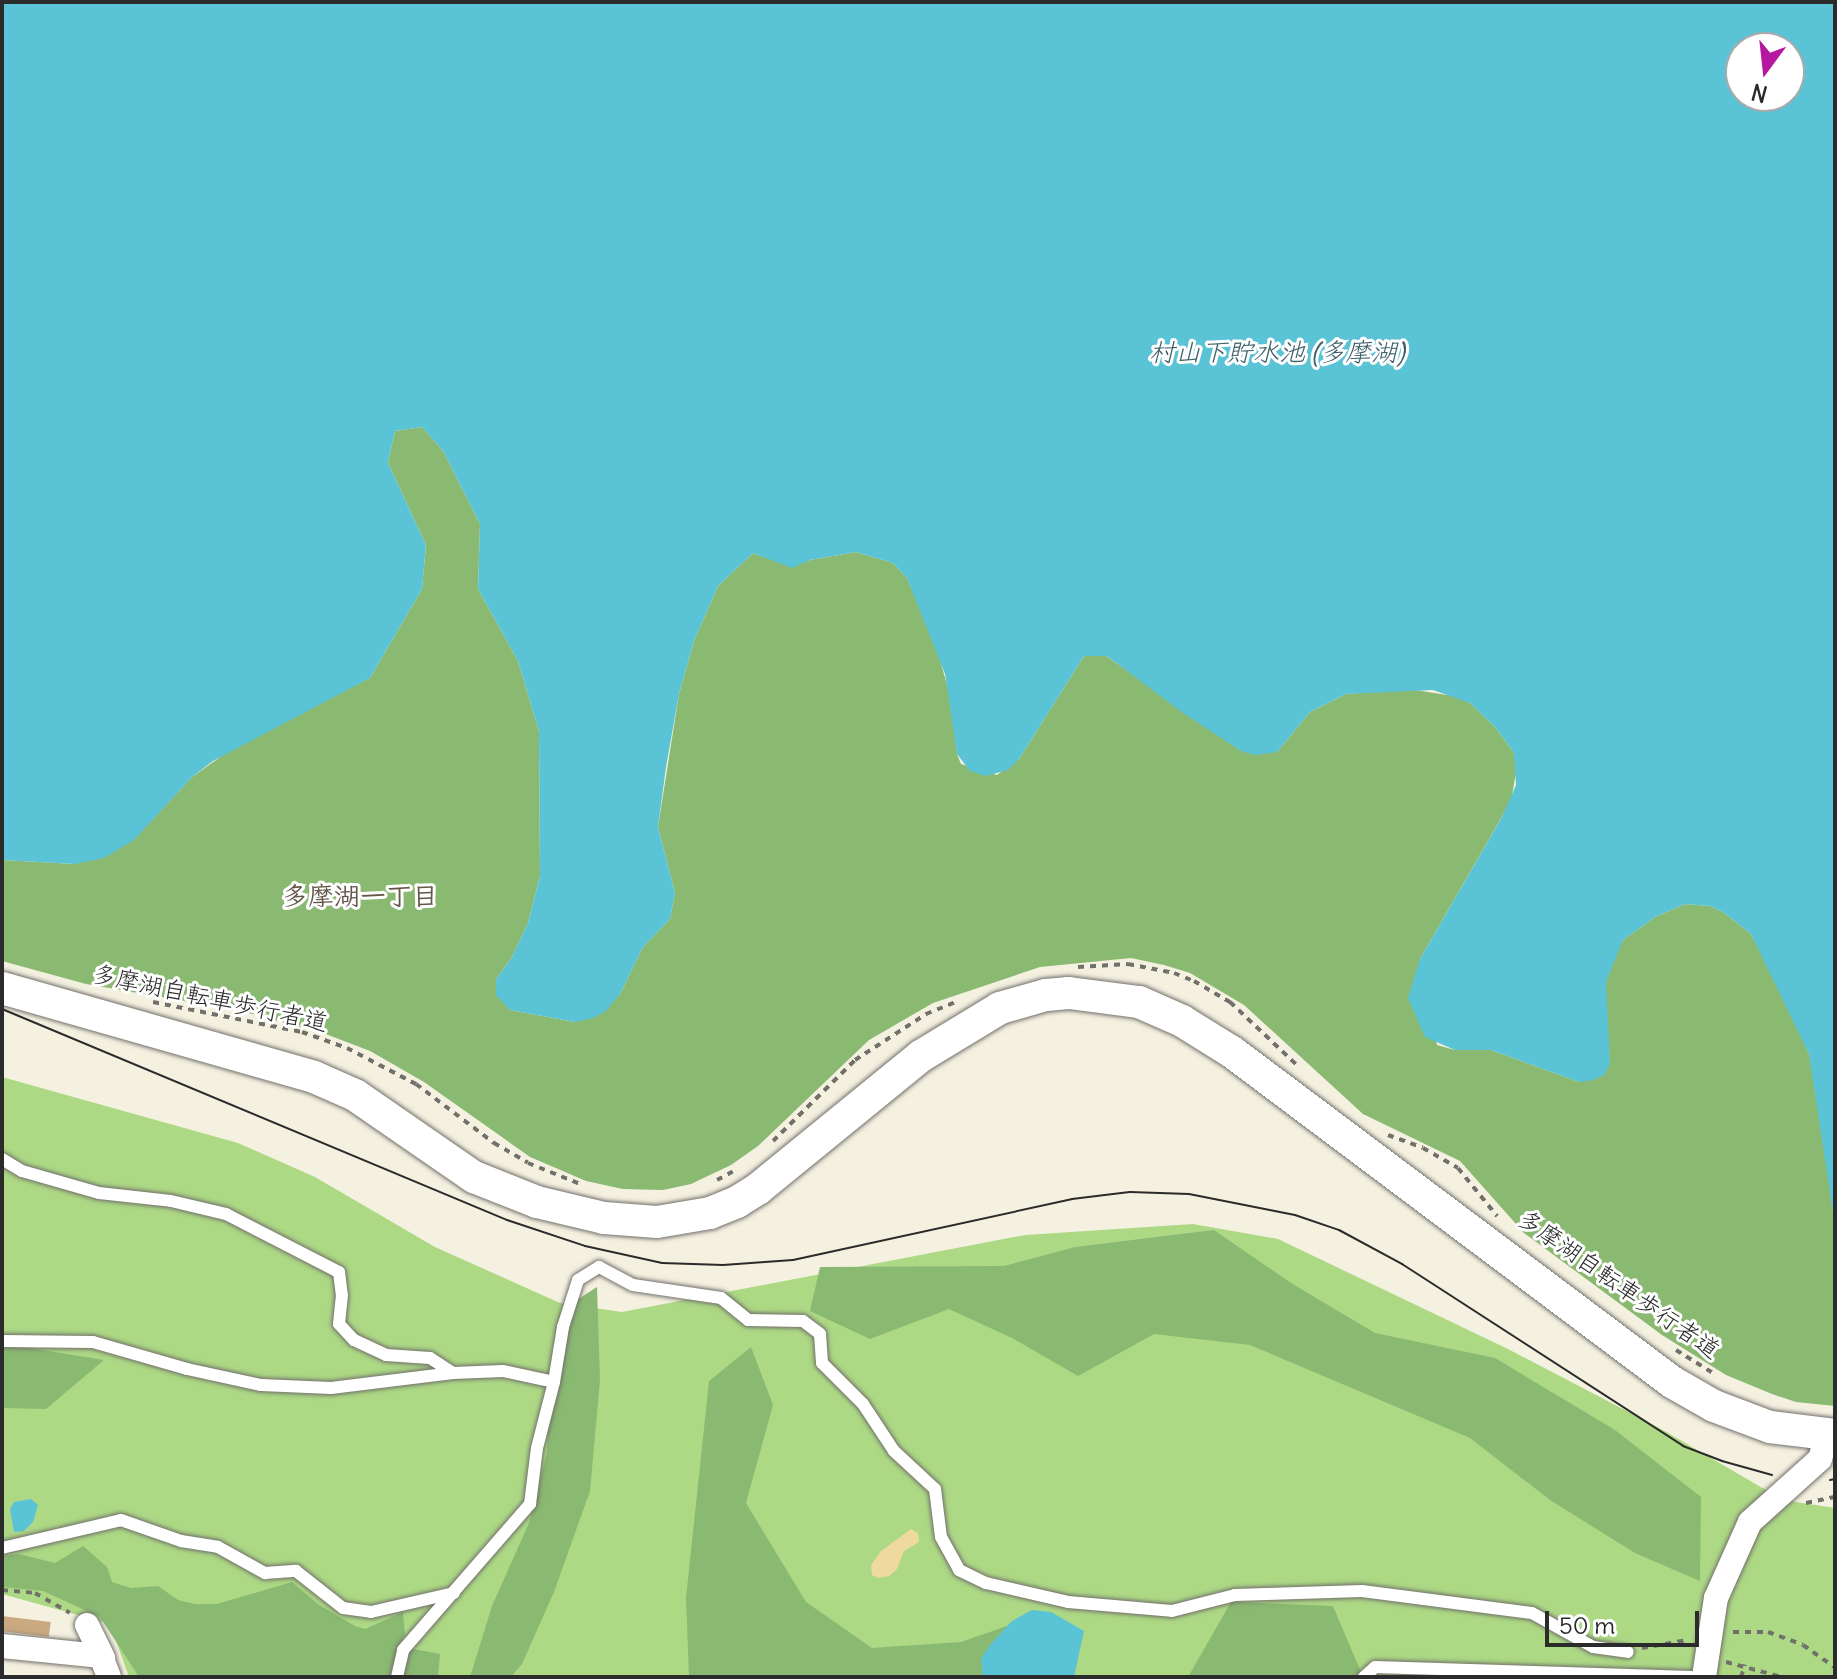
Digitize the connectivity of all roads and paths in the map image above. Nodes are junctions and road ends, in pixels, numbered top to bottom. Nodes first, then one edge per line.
1 (1074, 967) dead end
2 (2, 988) edge
3 (967, 997) dead end
4 (145, 1001) dead end
5 (1305, 1072) dead end
6 (1376, 1128) dead end
7 (765, 1148) dead end
8 (2, 1159) edge
9 (736, 1169) dead end
10 (715, 1181) dead end
11 (592, 1187) dead end
12 (1503, 1225) dead end
13 (2, 1341) edge
14 (1670, 1346) dead end
15 (453, 1373) junction
16 (1716, 1375) dead end
17 (554, 1382) junction
18 (1831, 1435) edge
19 (1835, 1497) edge
20 (1796, 1505) dead end
21 (2, 1548) edge
22 (2, 1590) edge
23 (454, 1593) junction
24 (87, 1625) joint
25 (1733, 1632) dead end
26 (2, 1646) edge
27 (1628, 1652) dead end
28 (1745, 1665) junction
29 (1835, 1667) edge
30 (106, 1668) edge
31 (1701, 1671) edge
32 (397, 1677) edge
33 (1364, 1677) edge
34 (1741, 1677) edge
35 (1782, 1677) edge

1 - 5 path
2 - 18 street
3 - 7 path
4 - 11 path, 多摩湖自転車歩行者道
6 - 12 path, 多摩湖自転車歩行者道
8 - 15 lane
9 - 10 path
13 - 15 lane
14 - 16 path, 多摩湖自転車歩行者道
15 - 17 lane
17 - 23 lane
17 - 27 lane
18 - 31 street
19 - 20 path
21 - 23 lane
22 - 24 path
23 - 32 lane
24 - 30 street
25 - 29 path
26 - 30 street
28 - 31 path
28 - 34 path
28 - 35 path
31 - 33 lane

